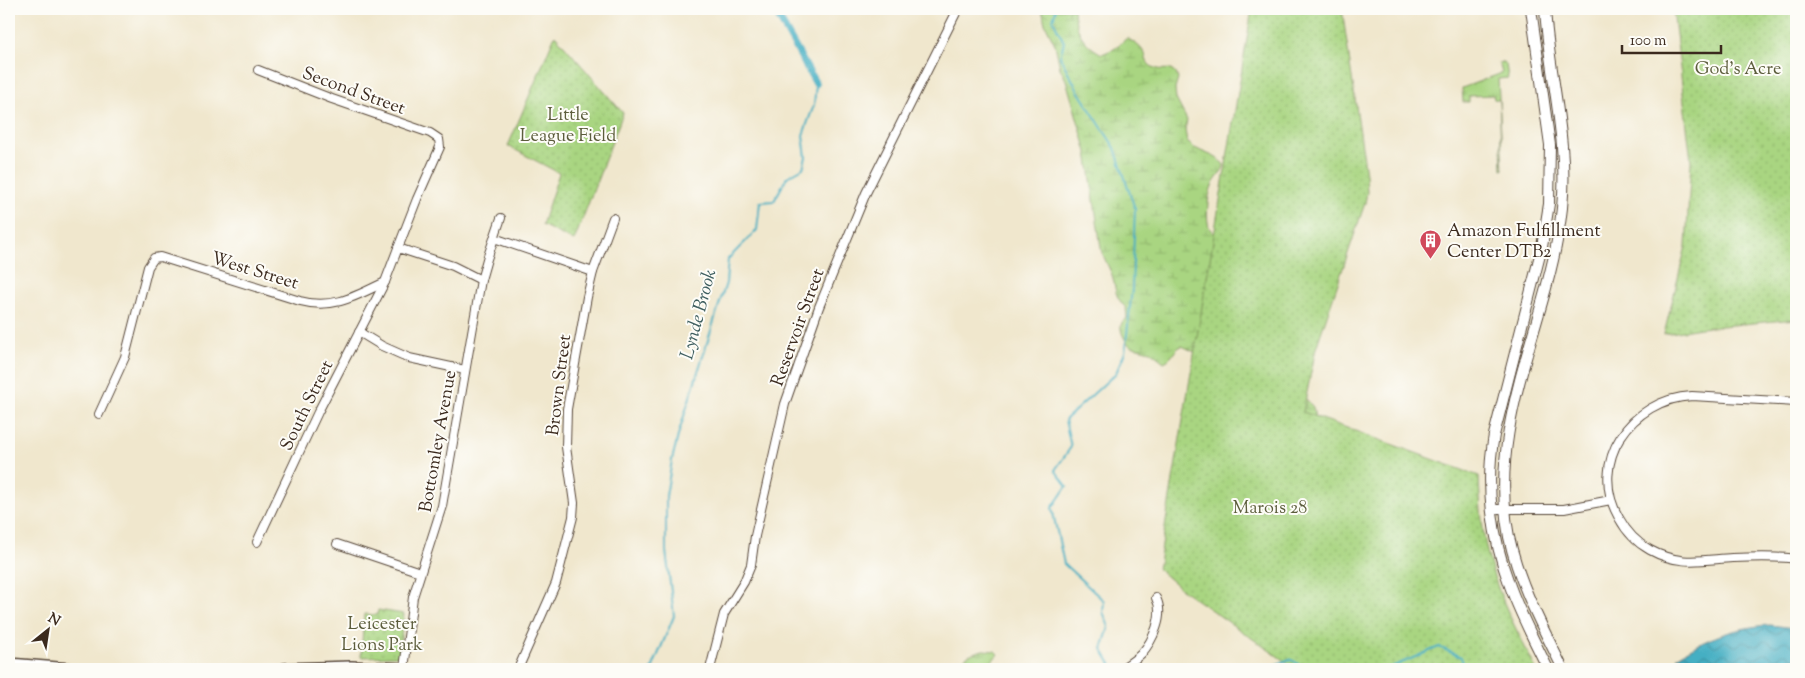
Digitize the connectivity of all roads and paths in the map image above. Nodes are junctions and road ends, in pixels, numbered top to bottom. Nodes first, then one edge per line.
1 (958, 9) edge
2 (1532, 9) edge
3 (1545, 9) edge
4 (258, 70) dead end
5 (501, 218) dead end
6 (614, 218) dead end
7 (494, 238) junction
8 (398, 248) junction
9 (593, 272) junction
10 (482, 280) junction
11 (385, 282) junction
12 (359, 332) junction
13 (465, 370) junction
14 (1796, 402) edge
15 (99, 414) dead end
16 (1611, 500) junction
17 (1505, 508) junction
18 (1492, 509) junction
19 (257, 542) dead end
20 (337, 544) dead end
21 (1796, 559) edge
22 (420, 572) junction
23 (1156, 598) dead end
24 (9, 664) edge
25 (70, 669) edge
26 (285, 669) edge
27 (403, 669) edge
28 (518, 669) edge
29 (710, 669) edge
30 (1121, 669) edge
31 (1548, 669) edge
32 (1563, 669) edge

1 - 29 street, Reservoir Street
2 - 18 main road
3 - 17 main road
4 - 8 street, Second Street
5 - 7 street, Bottomley Avenue
6 - 9 street, Brown Street
7 - 9 street
7 - 10 street, Bottomley Avenue
8 - 10 street
8 - 11 street
9 - 28 street, Brown Street
10 - 13 street, Bottomley Avenue
11 - 12 street, South Street
11 - 15 street, West Street
12 - 13 street
12 - 19 street, South Street
13 - 22 street, Bottomley Avenue
14 - 16 street
16 - 17 street
16 - 21 street
17 - 18 street
17 - 32 main road
18 - 31 main road
20 - 22 street
22 - 27 street, Bottomley Avenue
23 - 30 street
24 - 25 highway
26 - 27 highway

